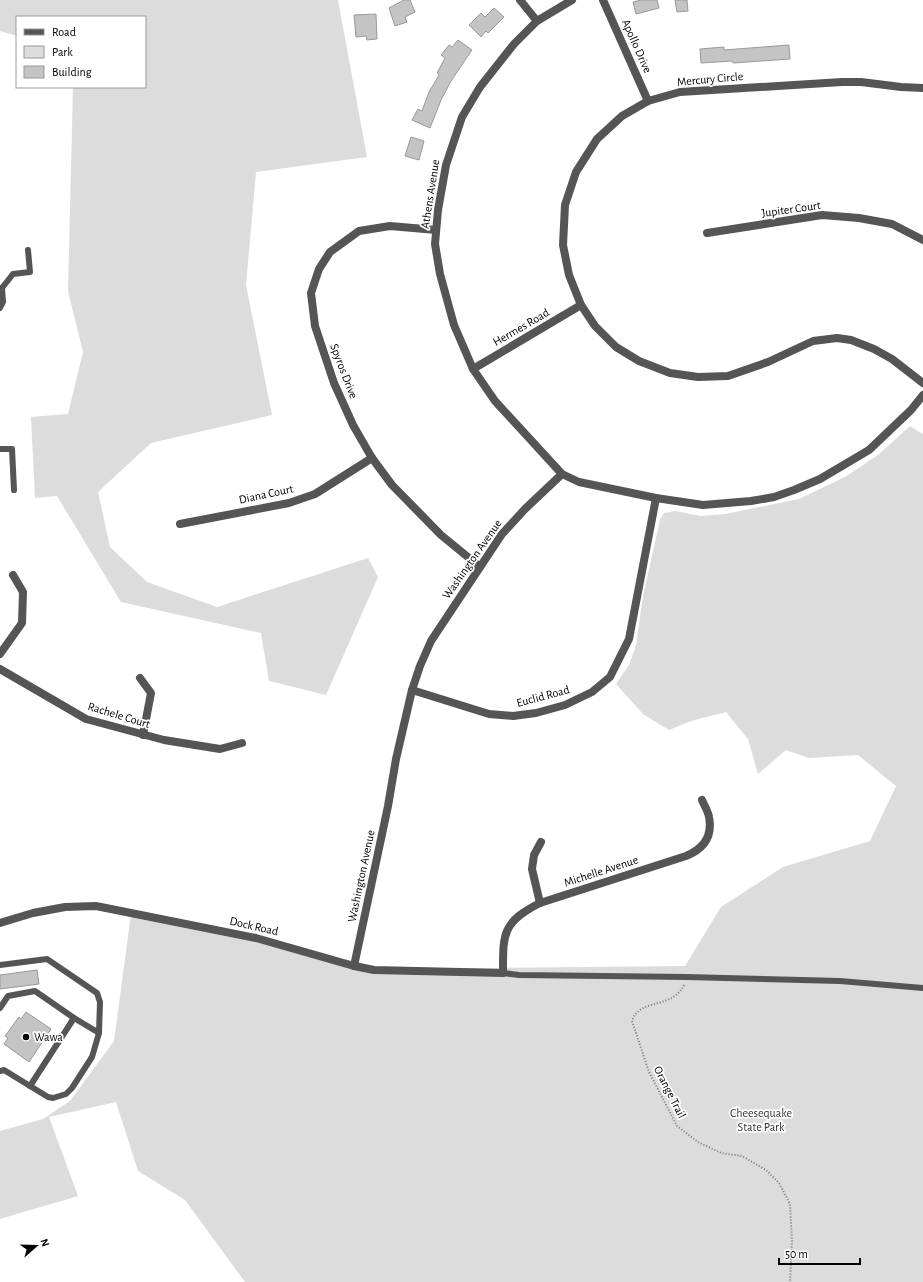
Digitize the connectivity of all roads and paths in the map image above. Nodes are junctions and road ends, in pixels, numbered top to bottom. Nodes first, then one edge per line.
1 (520, 0) edge
2 (572, 0) edge
3 (604, 0) edge
4 (537, 22) junction
5 (923, 88) edge
6 (648, 101) junction
7 (436, 230) junction
8 (707, 233) dead end
9 (923, 240) edge
10 (28, 250) dead end
11 (1, 288) edge
12 (581, 305) junction
13 (0, 308) edge
14 (473, 369) junction
15 (923, 382) edge
16 (923, 395) edge
17 (0, 449) edge
18 (372, 458) junction
19 (562, 474) junction
20 (14, 490) dead end
21 (656, 498) junction
22 (180, 524) dead end
23 (480, 566) junction
24 (13, 575) dead end
25 (0, 654) edge
26 (0, 669) edge
27 (140, 678) dead end
28 (412, 690) junction
29 (143, 735) junction
30 (242, 743) dead end
31 (702, 800) dead end
32 (541, 842) dead end
33 (540, 902) junction
34 (0, 924) edge
35 (0, 965) edge
36 (354, 966) junction
37 (503, 973) junction
38 (686, 977) junction
39 (923, 988) edge
40 (0, 1008) edge
41 (74, 1018) junction
42 (99, 1033) junction
43 (0, 1072) edge
44 (30, 1086) junction
45 (790, 1282) edge

1 - 4 street
2 - 4 street, Athens Avenue
3 - 6 street, Apollo Drive
4 - 7 street, Athens Avenue
5 - 6 street, Mercury Circle
6 - 12 street, Mercury Circle
7 - 14 street, Athens Avenue
7 - 18 street, Spyros Drive
8 - 9 street, Jupiter Court
10 - 11 lane
11 - 13 lane
12 - 14 street, Hermes Road
12 - 15 street, Mercury Circle
14 - 19 street, Athens Avenue
16 - 21 street
17 - 20 lane
18 - 22 street, Diana Court
18 - 23 street, Spyros Drive
19 - 21 street
19 - 23 street, Washington Avenue
21 - 28 street, Euclid Road
23 - 28 street, Washington Avenue
24 - 25 street
26 - 29 street, Rachele Court
27 - 29 street
28 - 36 street, Washington Avenue
29 - 30 street, Rachele Court
31 - 33 street, Michelle Avenue
32 - 33 street
33 - 37 street, Michelle Avenue
34 - 36 street, Dock Road
35 - 42 lane
36 - 37 street, Dock Road
37 - 38 lane
38 - 39 lane
38 - 45 path, Orange Trail
40 - 41 lane
41 - 42 lane
41 - 44 lane
42 - 44 lane
43 - 44 lane

